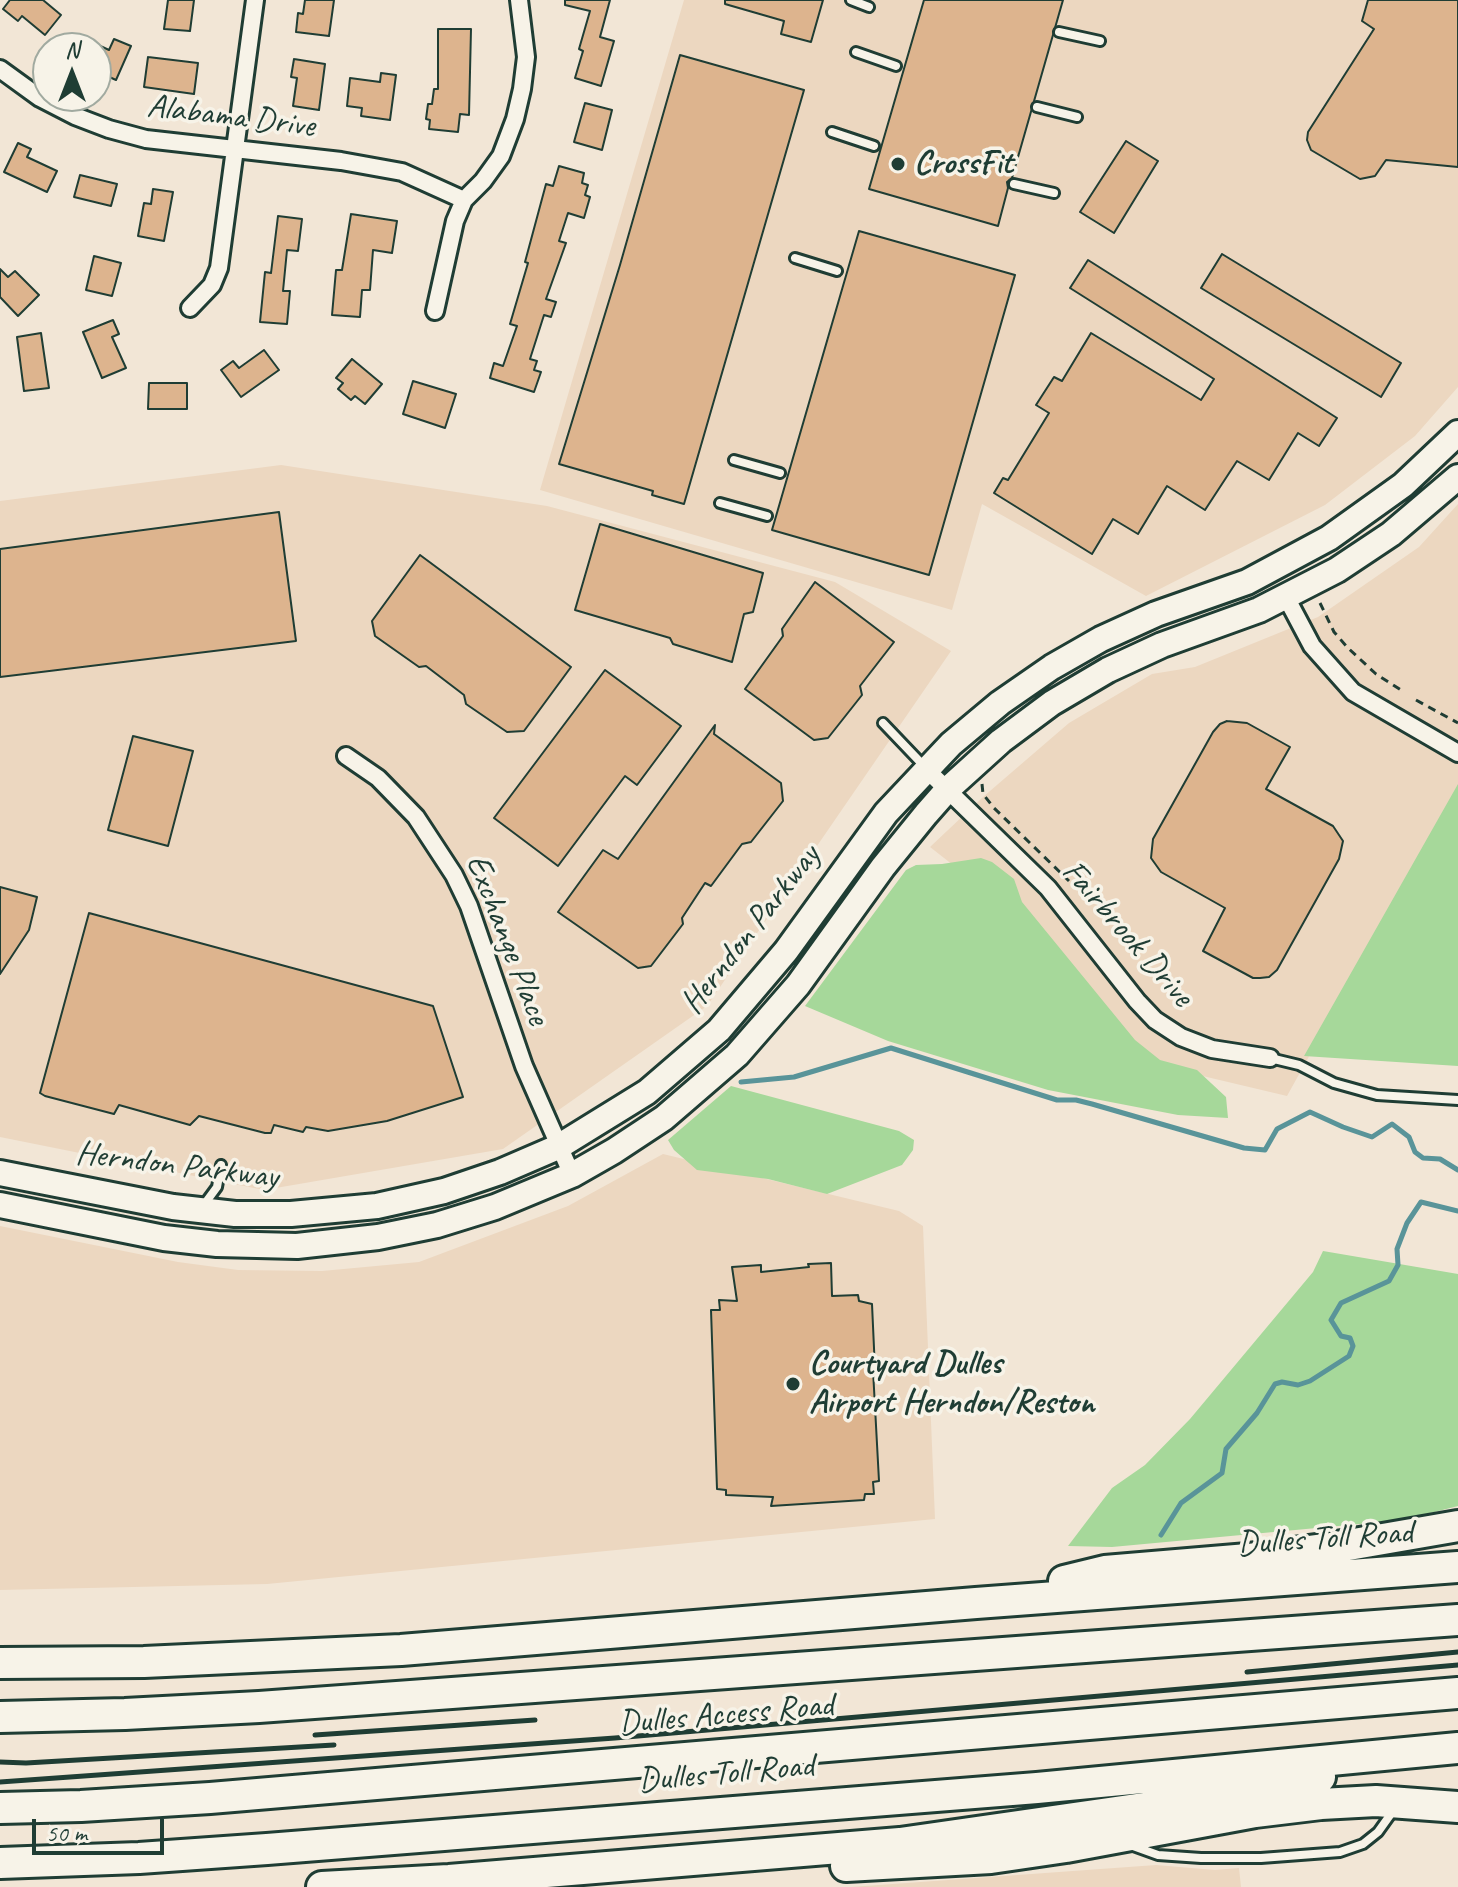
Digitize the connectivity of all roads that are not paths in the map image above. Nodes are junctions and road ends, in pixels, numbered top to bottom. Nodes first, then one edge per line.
1 (255, 0) edge
2 (519, 0) edge
3 (851, 0) edge
4 (869, 7) dead end
5 (1059, 32) dead end
6 (1100, 41) dead end
7 (856, 52) dead end
8 (896, 66) dead end
9 (3, 79) edge
10 (1037, 107) dead end
11 (1077, 117) dead end
12 (832, 132) dead end
13 (874, 146) dead end
14 (235, 150) junction
15 (1014, 184) dead end
16 (1054, 193) dead end
17 (464, 200) junction
18 (795, 258) dead end
19 (837, 271) dead end
20 (190, 308) dead end
21 (435, 311) dead end
22 (1458, 433) edge
23 (734, 460) dead end
24 (780, 473) dead end
25 (1458, 477) edge
26 (720, 503) dead end
27 (767, 516) dead end
28 (1275, 568) junction
29 (1286, 597) junction
30 (883, 723) dead end
31 (1458, 753) edge
32 (346, 756) dead end
33 (926, 769) junction
34 (948, 789) junction
35 (1270, 1058) joint
36 (1458, 1100) edge
37 (558, 1147) junction
38 (221, 1165) dead end
39 (0, 1173) edge
40 (572, 1175) junction
41 (0, 1205) edge
42 (197, 1210) junction
43 (1458, 1526) edge
44 (1458, 1567) edge
45 (976, 1603) junction
46 (1458, 1620) edge
47 (0, 1663) edge
48 (1458, 1693) edge
49 (0, 1717) edge
50 (1458, 1748) edge
51 (1423, 1751) junction
52 (1400, 1802) junction
53 (1458, 1807) edge
54 (0, 1808) edge
55 (1114, 1839) junction
56 (684, 1861) junction
57 (0, 1863) edge
58 (449, 1880) junction
59 (322, 1887) edge
60 (405, 1887) edge

1 - 14 street
2 - 17 street
3 - 4 lane
5 - 6 lane
7 - 8 lane
9 - 14 street, Alabama Drive
10 - 11 lane
12 - 13 lane
14 - 17 street, Alabama Drive
14 - 20 street
15 - 16 lane
17 - 21 street
18 - 19 lane
22 - 28 main road, Herndon Parkway
23 - 24 lane
25 - 29 main road, Herndon Parkway
26 - 27 lane
28 - 29 lane
28 - 33 main road, Herndon Parkway
29 - 31 street
29 - 34 main road, Herndon Parkway
30 - 33 lane
32 - 37 street, Exchange Place
33 - 34 street, Fairbrook Drive
33 - 37 main road, Herndon Parkway
34 - 35 street, Fairbrook Drive
34 - 40 main road, Herndon Parkway
35 - 36 lane, Fairbrook Drive
37 - 40 street, Exchange Place
37 - 42 main road, Herndon Parkway
38 - 42 lane
39 - 42 main road, Herndon Parkway
40 - 41 main road, Herndon Parkway
43 - 45 highway
44 - 45 highway, Dulles Toll Road
45 - 47 highway, Dulles Toll Road
46 - 49 highway, Dulles Access Road
48 - 54 highway, Dulles Access Road
50 - 51 highway, Dulles Toll Road
51 - 56 highway
51 - 57 highway, Dulles Toll Road
52 - 53 highway
52 - 55 highway
52 - 55 lane
55 - 56 highway
56 - 58 highway
58 - 59 highway
58 - 60 highway

